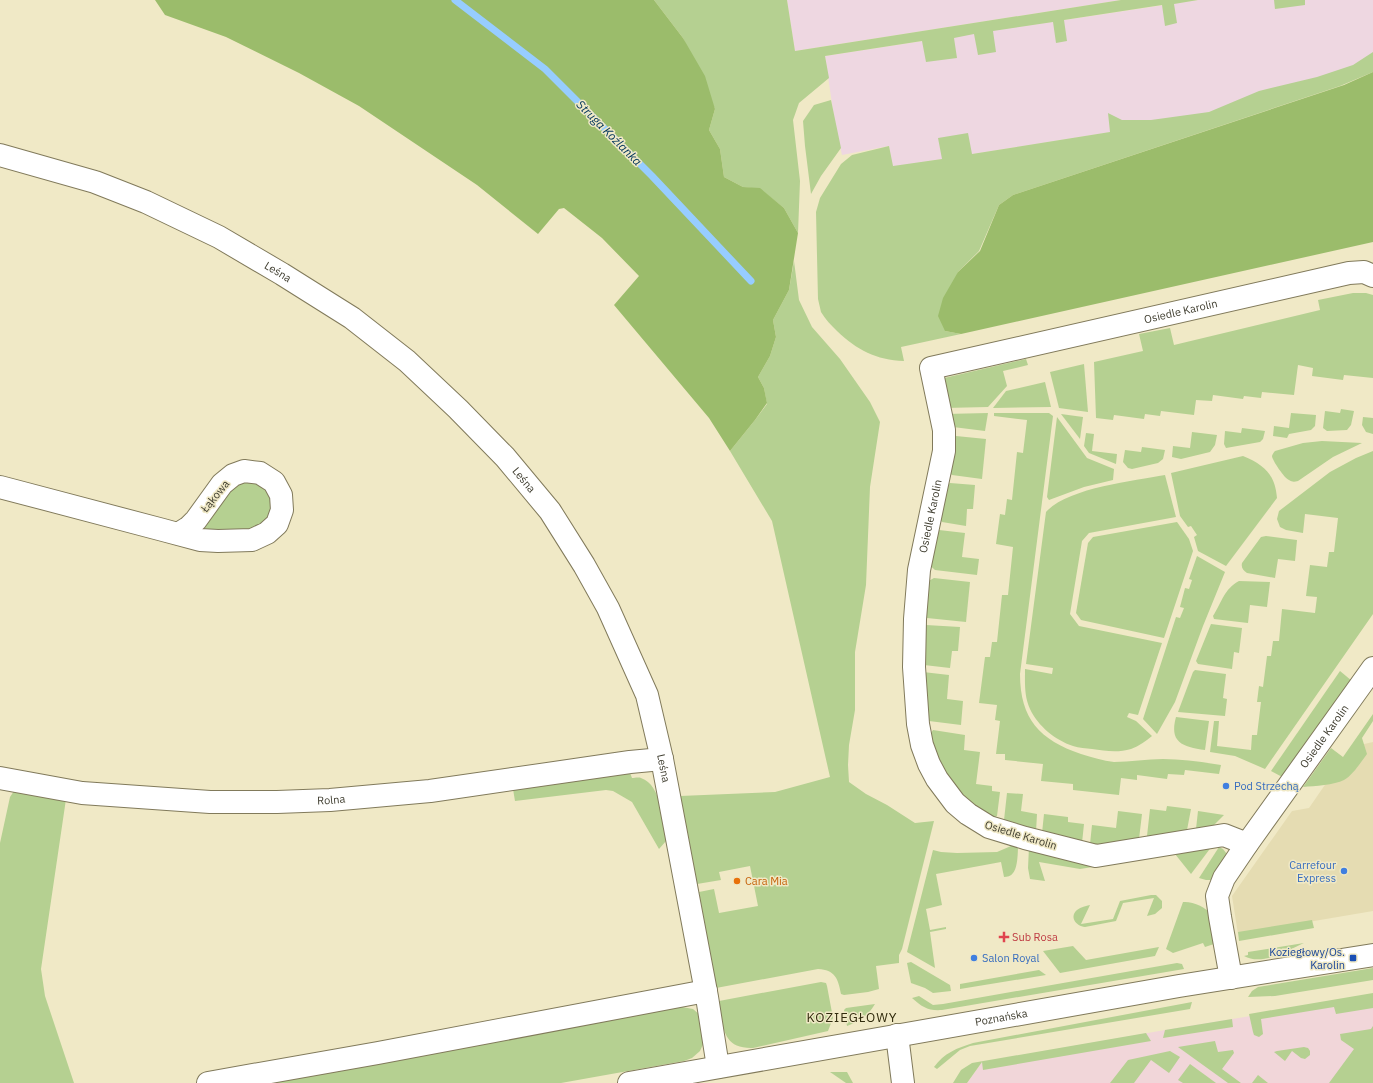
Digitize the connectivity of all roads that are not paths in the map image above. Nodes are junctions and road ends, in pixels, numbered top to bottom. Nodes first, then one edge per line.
1 (0, 155) edge
2 (1373, 276) edge
3 (0, 487) edge
4 (178, 534) dead end
5 (1373, 668) edge
6 (662, 759) junction
7 (0, 778) edge
8 (1247, 844) junction
9 (1373, 955) edge
10 (1231, 978) junction
11 (706, 992) junction
12 (897, 1035) junction
13 (718, 1067) junction
14 (208, 1083) edge
15 (629, 1083) edge
16 (903, 1083) edge

1 - 6 street, Leśna
2 - 8 street, Osiedle Karolin
3 - 4 street
5 - 8 street, Osiedle Karolin
6 - 7 street, Rolna
6 - 11 street, Leśna
8 - 10 street, Osiedle Karolin
9 - 10 street, Poznańska
10 - 12 street, Poznańska
11 - 13 street, Leśna
11 - 14 street
12 - 13 street, Poznańska
12 - 16 street
13 - 15 street, Poznańska

